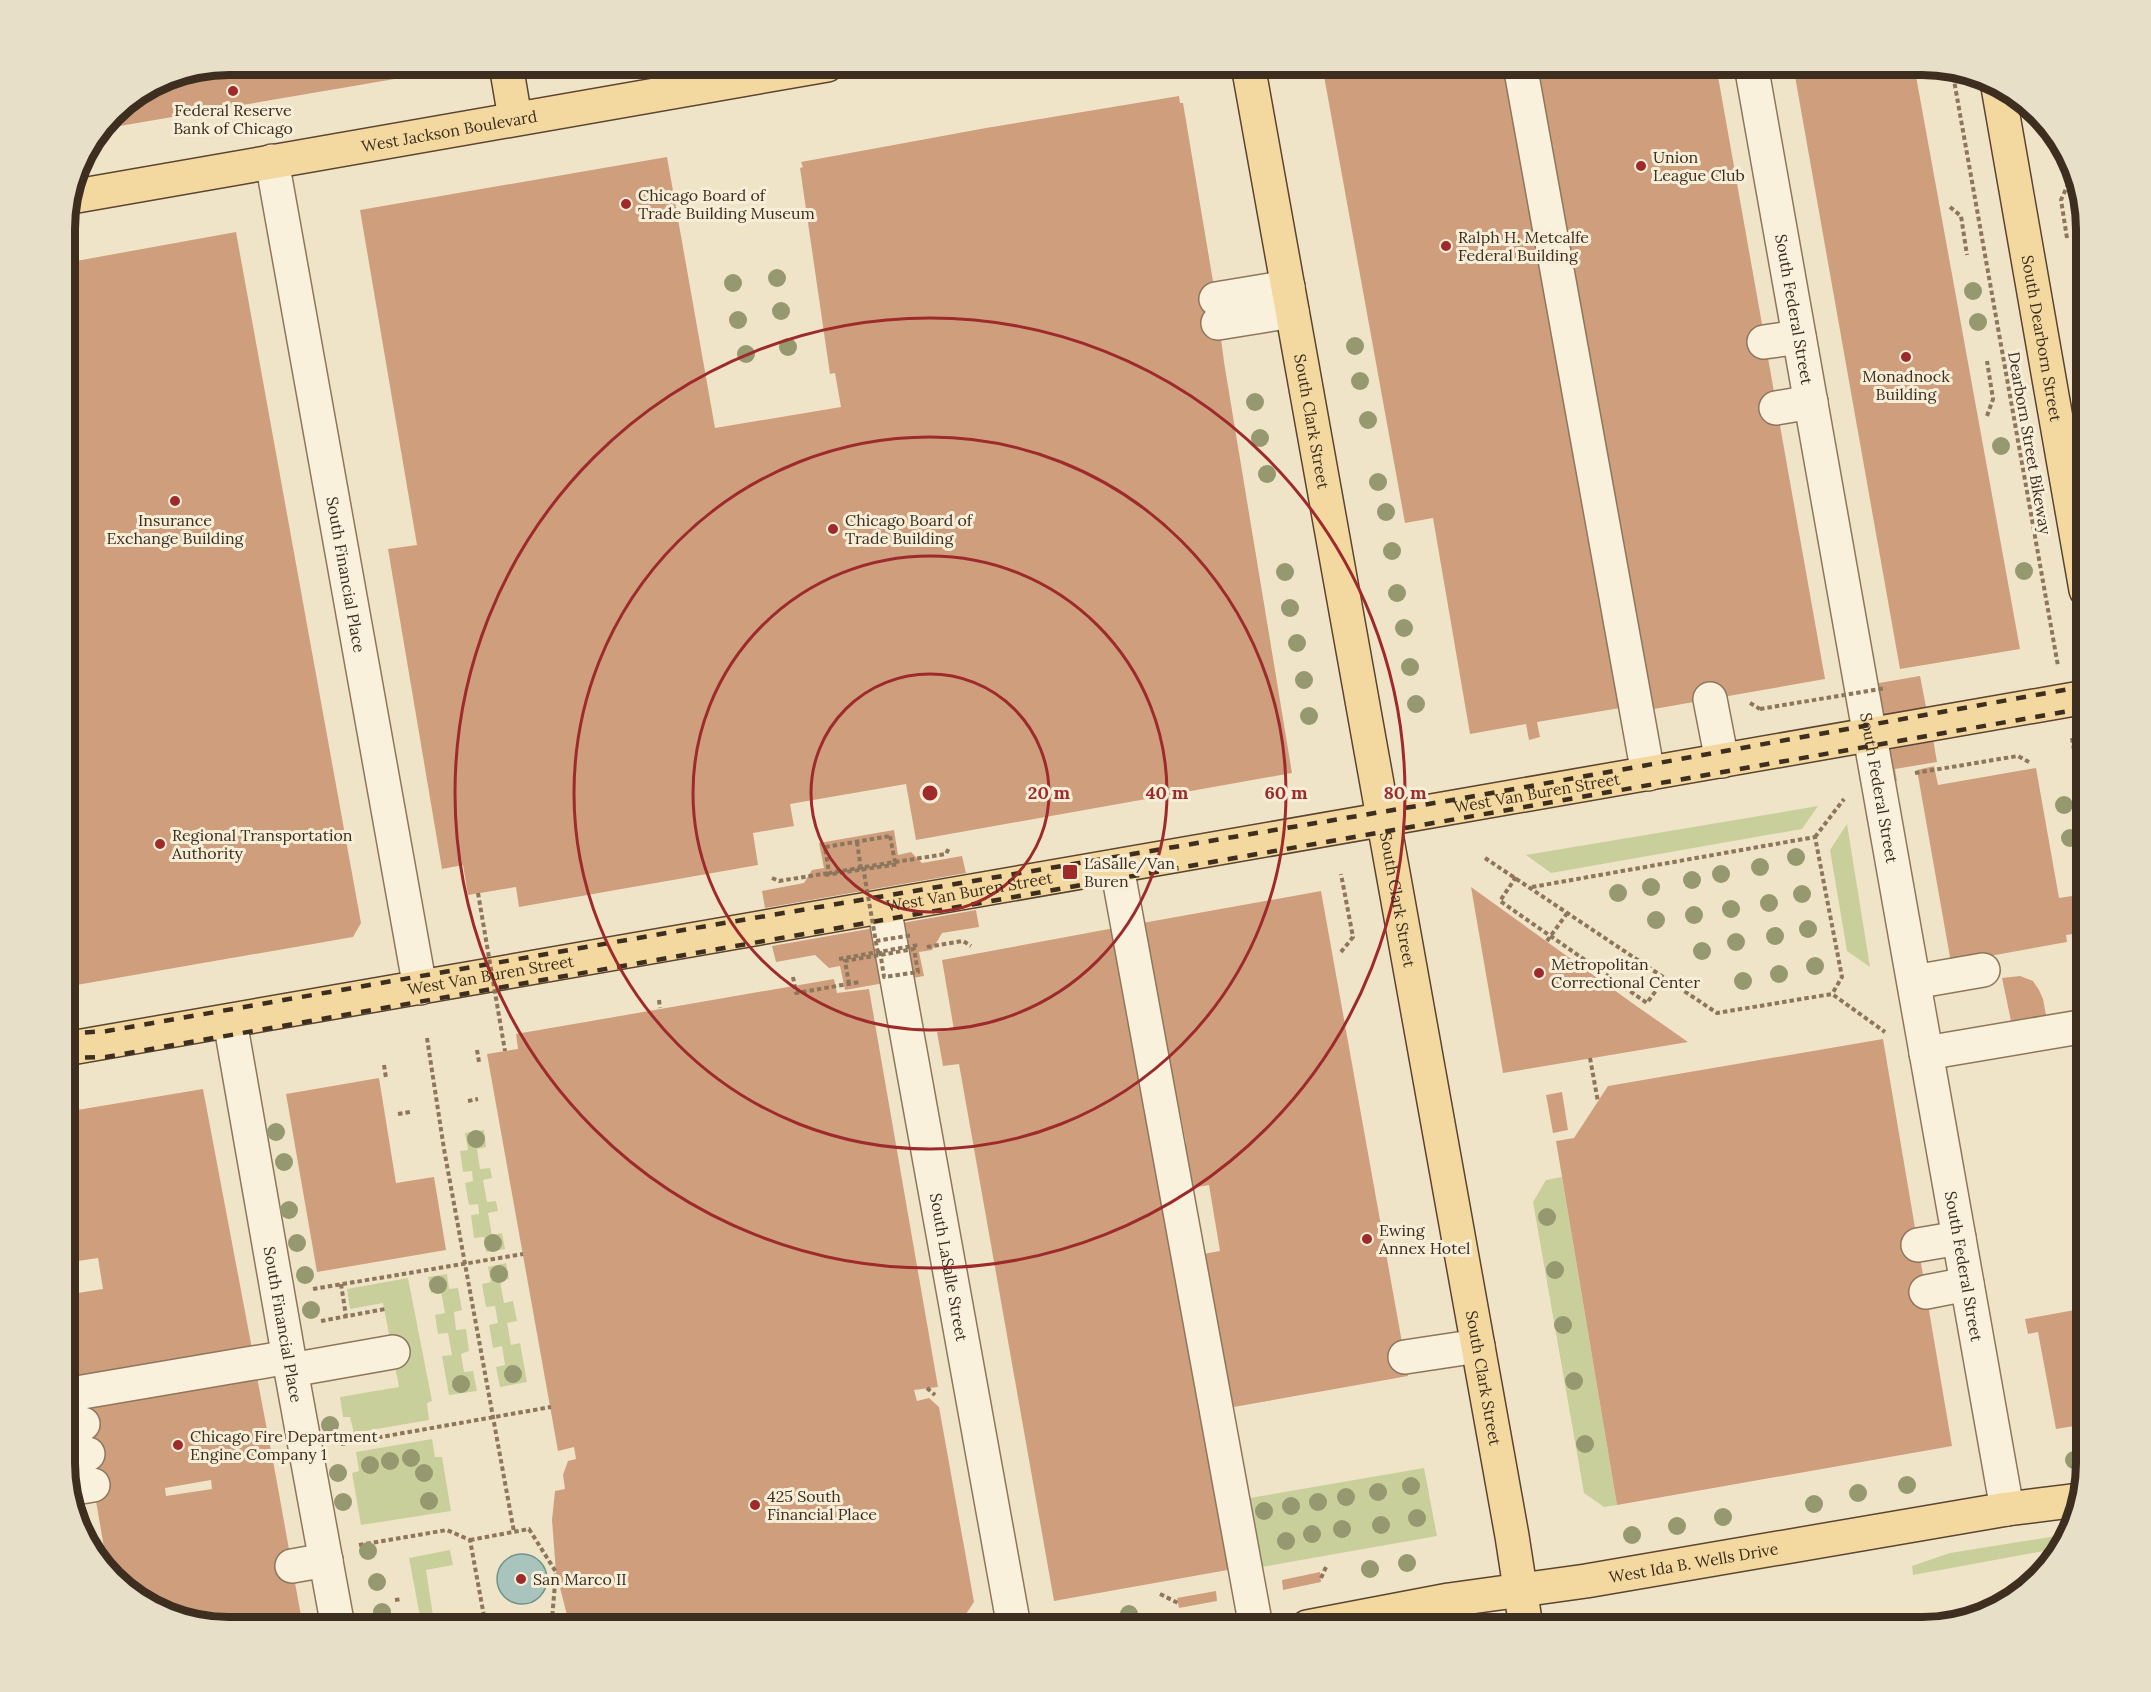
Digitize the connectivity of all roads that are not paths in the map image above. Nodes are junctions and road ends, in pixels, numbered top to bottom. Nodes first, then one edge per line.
1 (508, 75) edge
2 (763, 75) edge
3 (1250, 75) edge
4 (1522, 75) edge
5 (1753, 75) edge
6 (2000, 96) edge
7 (515, 118) junction
8 (272, 161) junction
9 (79, 195) edge
10 (1290, 300) junction
11 (1217, 311) dead end
12 (1799, 337) junction
13 (1764, 342) dead end
14 (1811, 402) junction
15 (1776, 408) dead end
16 (2076, 533) edge
17 (1710, 699) dead end
18 (2076, 699) edge
19 (1870, 735) junction
20 (1722, 761) junction
21 (1648, 774) junction
22 (1384, 820) junction
23 (1117, 867) junction
24 (884, 907) junction
25 (1983, 970) dead end
26 (1914, 982) junction
27 (420, 988) junction
28 (230, 1021) junction
29 (2076, 1028) edge
30 (75, 1047) edge
31 (1926, 1053) junction
32 (1959, 1238) junction
33 (1918, 1245) dead end
34 (1967, 1284) junction
35 (1926, 1292) dead end
36 (1478, 1346) junction
37 (393, 1352) dead end
38 (1404, 1358) dead end
39 (290, 1364) junction
40 (75, 1394) edge
41 (2071, 1501) edge
42 (2007, 1509) junction
43 (326, 1560) junction
44 (292, 1566) dead end
45 (1520, 1589) junction
46 (336, 1617) edge
47 (1012, 1617) edge
48 (1254, 1617) edge
49 (1363, 1617) edge
50 (1524, 1617) edge

1 - 7 main road
2 - 7 main road, West Jackson Boulevard
3 - 10 main road, South Clark Street
4 - 21 street
5 - 12 street, South Federal Street
6 - 16 main road, South Dearborn Street
7 - 8 main road, West Jackson Boulevard
8 - 9 main road, West Jackson Boulevard
8 - 27 street, South Financial Place
10 - 11 street
10 - 22 main road, South Clark Street
12 - 13 street
12 - 14 street, South Federal Street
14 - 15 street
14 - 19 street, South Federal Street
17 - 20 street
18 - 19 main road, West Van Buren Street
19 - 20 main road, West Van Buren Street
19 - 26 street, South Federal Street
20 - 21 main road, West Van Buren Street
21 - 22 main road, West Van Buren Street
22 - 23 main road, West Van Buren Street
22 - 36 main road, South Clark Street
23 - 24 main road, West Van Buren Street
23 - 48 street
24 - 27 main road, West Van Buren Street
24 - 47 street, South LaSalle Street
25 - 26 street
26 - 31 street, South Federal Street
27 - 28 main road, West Van Buren Street
28 - 30 main road, West Van Buren Street
28 - 39 street, South Financial Place
29 - 31 street
31 - 32 street, South Federal Street
32 - 33 street
32 - 34 street, South Federal Street
34 - 35 street
34 - 42 street, South Federal Street
36 - 38 street
36 - 45 main road, South Clark Street
37 - 39 street
39 - 40 street
39 - 43 street, South Financial Place
41 - 42 main road, West Ida B. Wells Drive
42 - 45 main road, West Ida B. Wells Drive
43 - 44 street
43 - 46 street, South Financial Place
45 - 49 main road, West Ida B. Wells Drive
45 - 50 main road, South Clark Street

